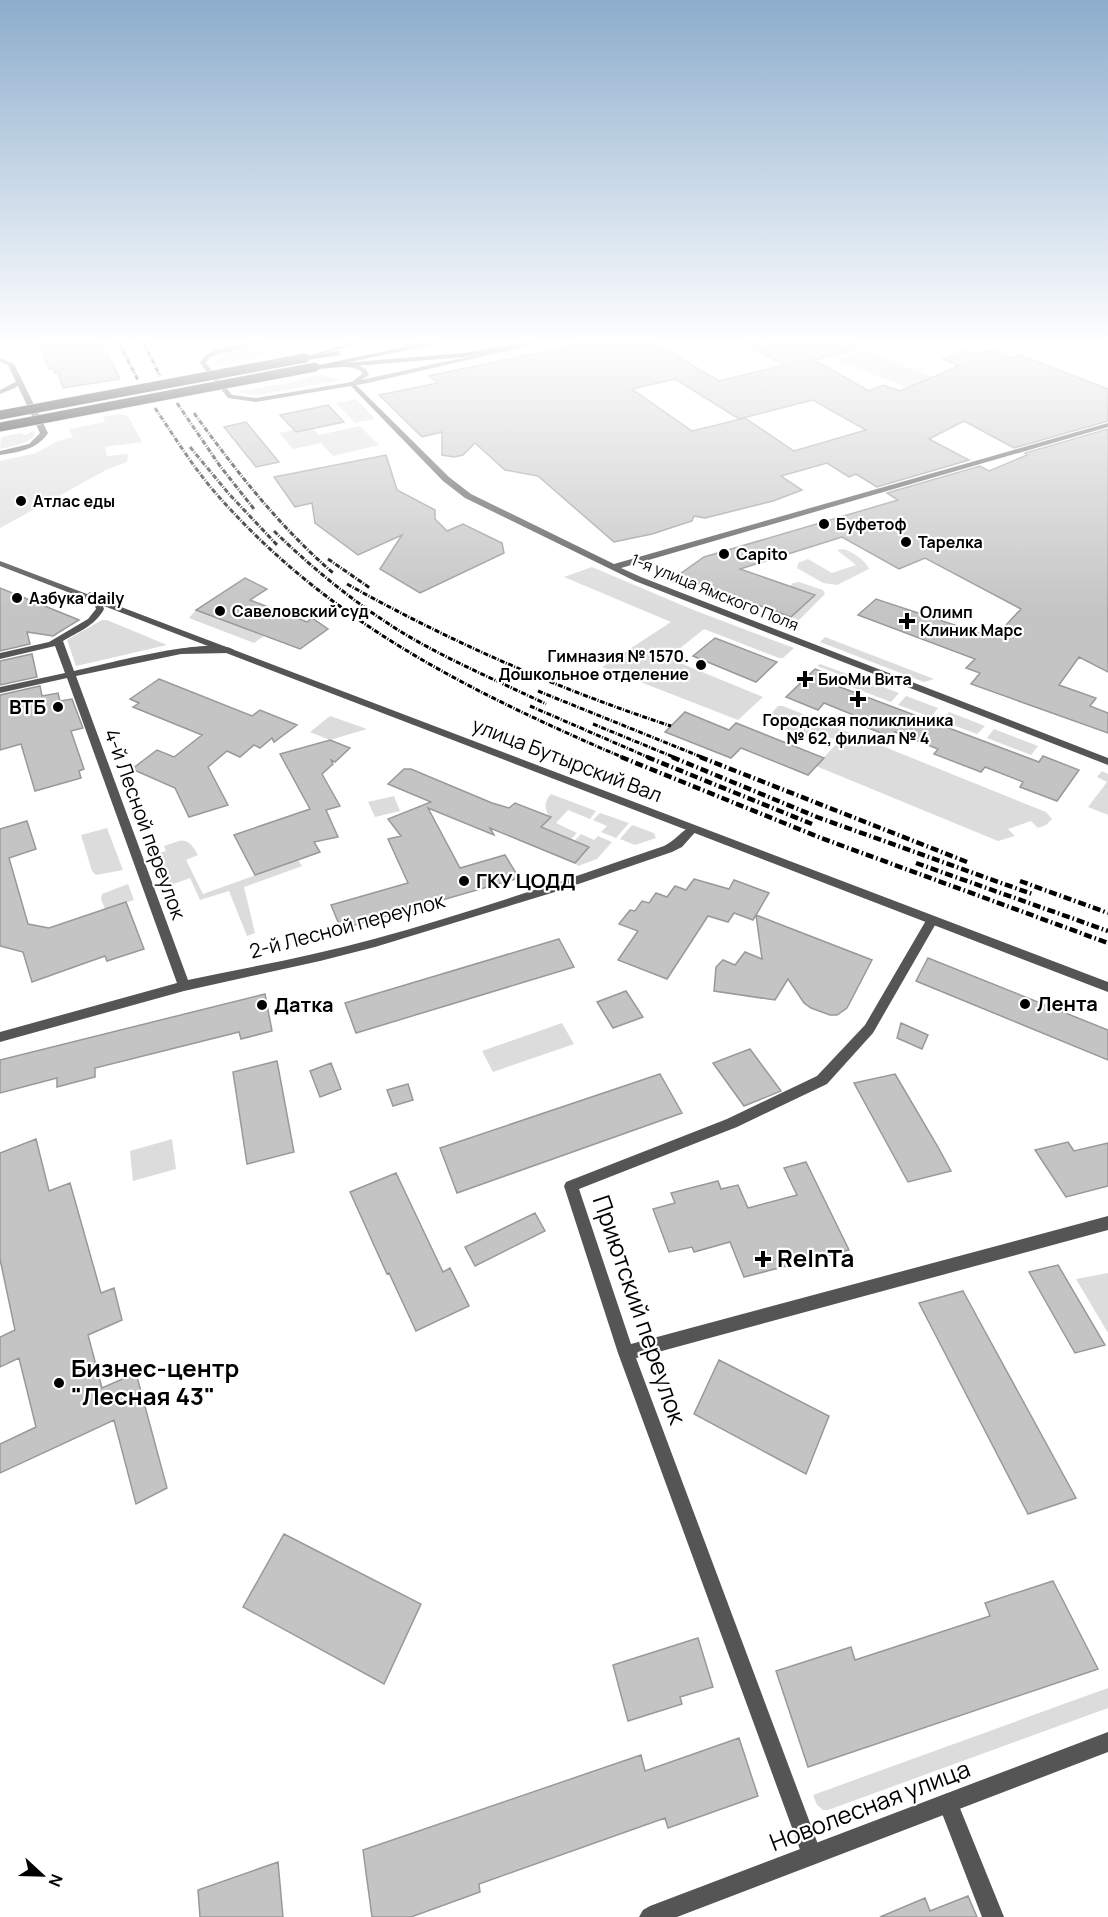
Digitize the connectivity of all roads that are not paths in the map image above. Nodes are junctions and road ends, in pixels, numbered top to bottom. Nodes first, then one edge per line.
1 (43, 432) edge
2 (400, 432) edge
3 (1082, 432) edge
4 (0, 453) edge
5 (0, 561) edge
6 (614, 567) junction
7 (90, 596) junction
8 (58, 641) junction
9 (229, 650) junction
10 (0, 656) edge
11 (71, 674) junction
12 (0, 690) edge
13 (1108, 762) edge
14 (693, 829) junction
15 (932, 920) junction
16 (184, 986) junction
17 (1108, 987) edge
18 (0, 1037) edge
19 (1108, 1223) edge
20 (624, 1348) junction
21 (1108, 1742) edge
22 (948, 1803) junction
23 (812, 1855) junction
24 (650, 1917) edge
25 (993, 1917) edge

1 - 4 street
2 - 6 street, 1-я улица Ямского Поля
3 - 6 street
5 - 7 street, улица Бутырский Вал
6 - 13 street, 1-я улица Ямского Поля
7 - 8 street
7 - 9 street, улица Бутырский Вал
8 - 10 street
8 - 11 street, 4-й Лесной переулок
9 - 11 street
9 - 14 street, улица Бутырский Вал
11 - 12 street
11 - 16 street, 4-й Лесной переулок
14 - 15 street, улица Бутырский Вал
14 - 16 street, 2-й Лесной переулок
15 - 17 street, улица Бутырский Вал
15 - 20 street, Приютский переулок
16 - 18 street, 2-й Лесной переулок
19 - 20 street
20 - 23 street, Приютский переулок
21 - 22 street, Новолесная улица
22 - 23 street, Новолесная улица
22 - 25 street
23 - 24 street, Новолесная улица

